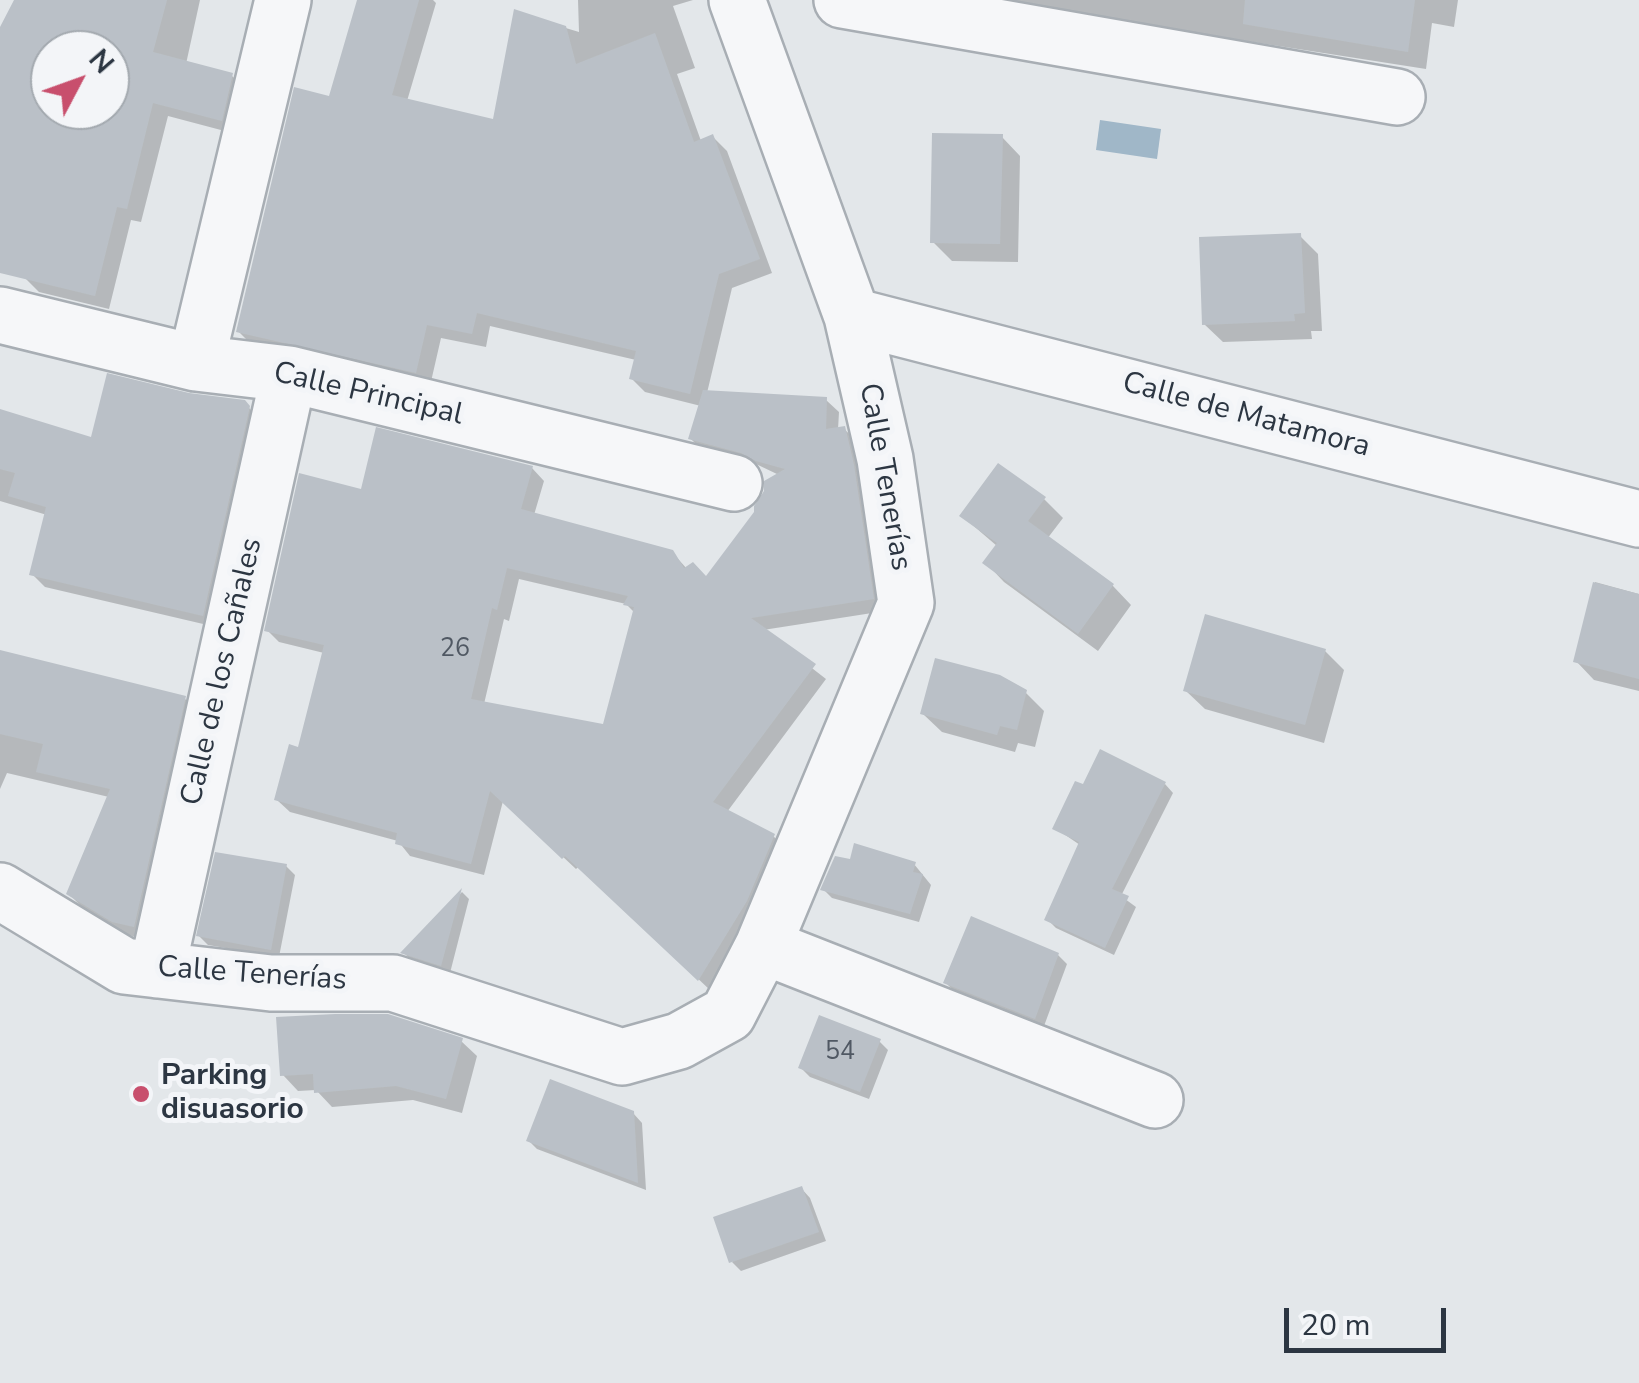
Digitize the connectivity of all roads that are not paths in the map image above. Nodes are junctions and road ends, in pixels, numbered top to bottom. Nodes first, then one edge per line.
1 (283, 0) edge
2 (737, 0) edge
3 (842, 0) edge
4 (1397, 97) dead end
5 (0, 315) edge
6 (852, 316) junction
7 (196, 363) junction
8 (290, 374) junction
9 (734, 482) dead end
10 (1639, 519) edge
11 (0, 891) edge
12 (763, 946) junction
13 (157, 970) junction
14 (1155, 1100) dead end

1 - 7 street
2 - 6 street, Calle Tenerías
3 - 4 street
5 - 7 street, Calle Principal
6 - 10 street, Calle de Matamora
6 - 12 street, Calle Tenerías
7 - 8 street, Calle Principal
8 - 9 street, Calle Principal
8 - 13 street, Calle de los Cañales
11 - 13 street, Calle Tenerías
12 - 13 street, Calle Tenerías
12 - 14 street

